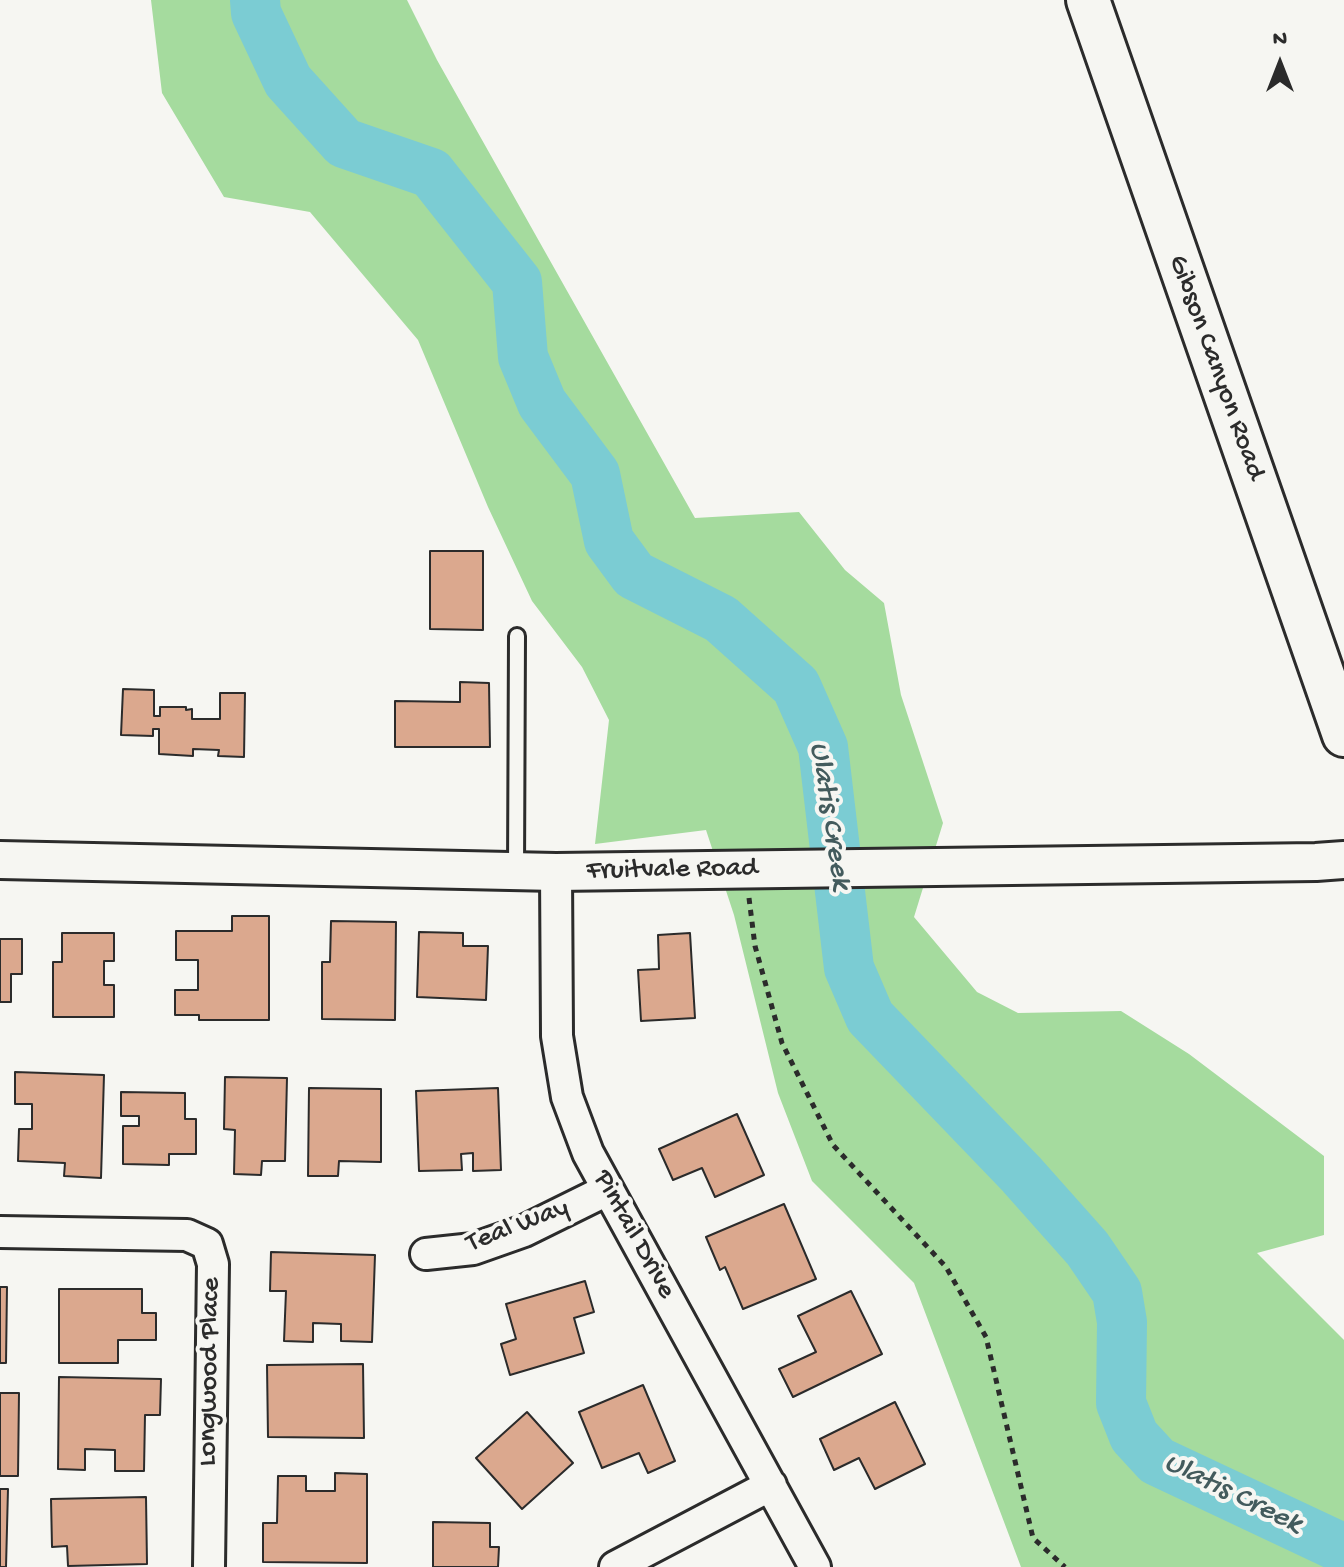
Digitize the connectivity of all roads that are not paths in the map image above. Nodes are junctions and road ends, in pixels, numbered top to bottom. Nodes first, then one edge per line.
1 (1088, 0) edge
2 (517, 636) dead end
3 (1344, 735) edge
4 (0, 860) edge
5 (1344, 860) edge
6 (516, 872) junction
7 (556, 872) junction
8 (607, 1190) junction
9 (0, 1232) edge
10 (426, 1254) dead end
11 (771, 1485) junction
12 (209, 1567) edge
13 (615, 1567) edge
14 (815, 1567) edge

1 - 3 main road, Gibson Canyon Road
2 - 6 lane
4 - 6 street, Fruitvale Road
5 - 7 street, Fruitvale Road
6 - 7 street, Fruitvale Road
7 - 8 street, Pintail Drive
8 - 10 street, Teal Way
8 - 11 street, Pintail Drive
9 - 12 street, Longwood Place
11 - 13 street
11 - 14 street, Pintail Drive

